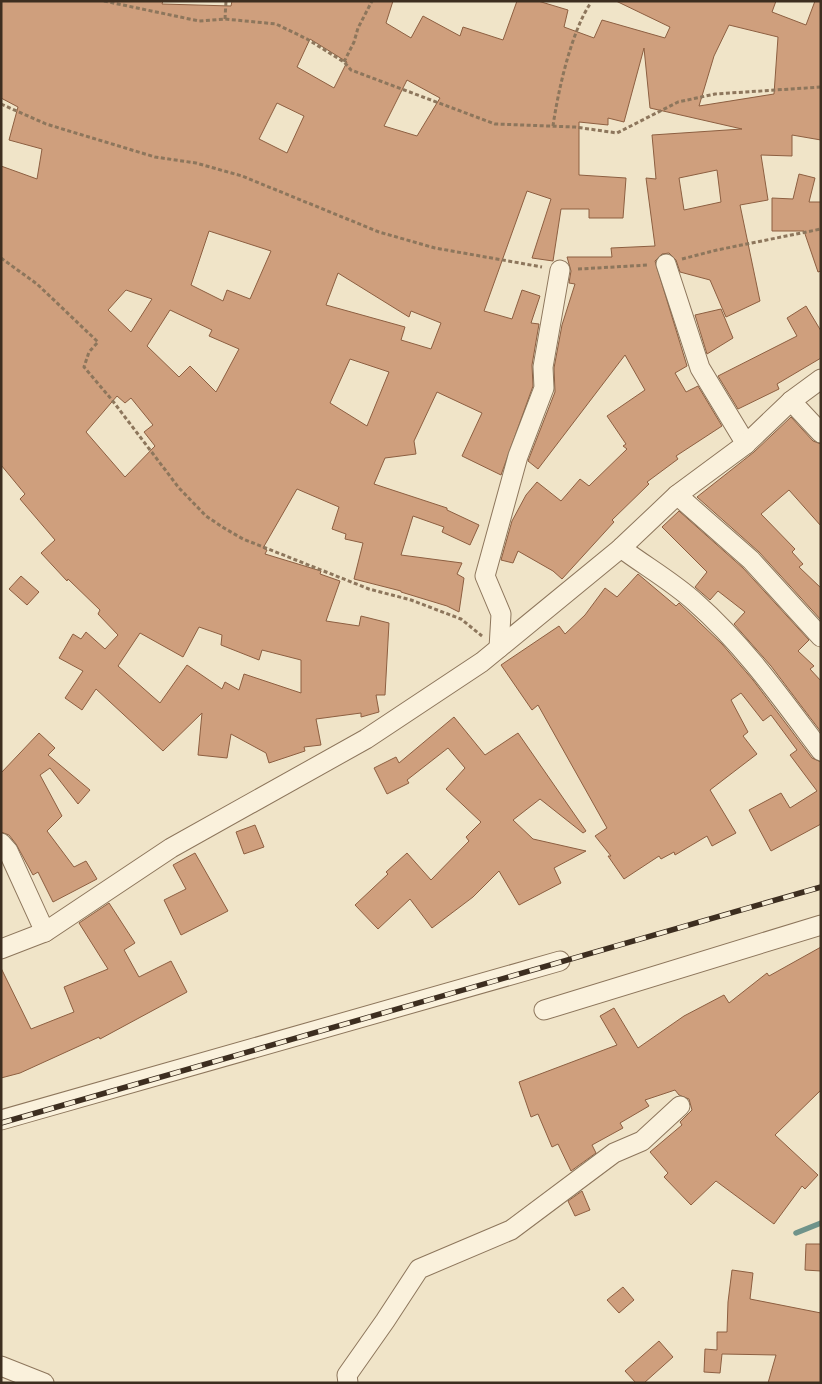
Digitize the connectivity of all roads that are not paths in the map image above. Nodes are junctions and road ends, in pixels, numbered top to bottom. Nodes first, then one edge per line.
1 (666, 264) road end
2 (560, 270) road end
3 (821, 379) edge
4 (791, 401) junction
5 (821, 433) edge
6 (746, 444) junction
7 (678, 495) junction
8 (621, 548) junction
9 (821, 636) edge
10 (499, 648) junction
11 (821, 751) edge
12 (1, 843) edge
13 (821, 925) edge
14 (45, 932) junction
15 (1, 949) edge
16 (560, 961) dead end
17 (544, 1010) dead end
18 (680, 1106) dead end
19 (1, 1120) edge
20 (1, 1366) edge
21 (44, 1383) edge
22 (348, 1383) edge

1 - 6 street
2 - 10 street
3 - 4 street
4 - 5 street
4 - 6 street
6 - 7 street
7 - 8 street
7 - 9 street
8 - 10 street
8 - 11 street
10 - 14 street
12 - 14 street
13 - 17 street
14 - 15 street
16 - 19 street
18 - 22 street
20 - 21 street

